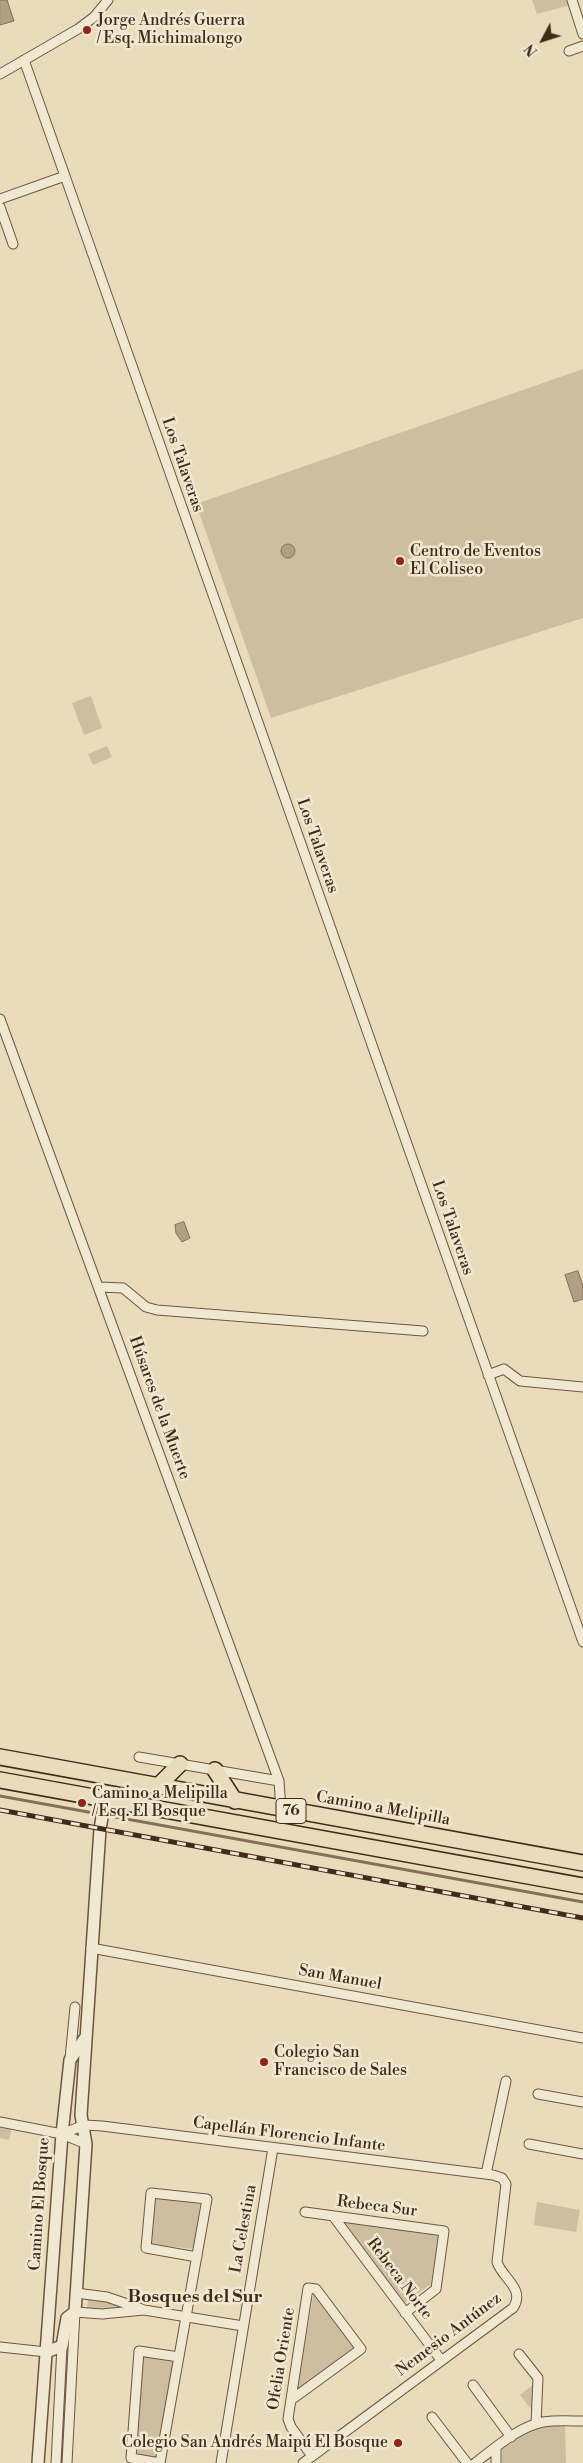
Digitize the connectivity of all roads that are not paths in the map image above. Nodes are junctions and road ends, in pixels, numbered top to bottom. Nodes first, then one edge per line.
1 (572, 0) edge
2 (105, 1) edge
3 (583, 34) edge
4 (583, 46) edge
5 (569, 51) dead end
6 (24, 60) junction
7 (1, 74) edge
8 (65, 176) junction
9 (0, 199) edge
10 (0, 207) edge
11 (3, 225) edge
12 (14, 244) dead end
13 (0, 1019) edge
14 (99, 1287) junction
15 (423, 1331) dead end
16 (488, 1374) junction
17 (583, 1387) edge
18 (583, 1642) edge
19 (0, 1757) edge
20 (139, 1757) dead end
21 (180, 1764) junction
22 (215, 1770) junction
23 (0, 1780) edge
24 (280, 1781) junction
25 (158, 1786) junction
26 (236, 1801) junction
27 (105, 1805) junction
28 (281, 1809) junction
29 (583, 1863) edge
30 (583, 1886) edge
31 (91, 1948) junction
32 (75, 2007) dead end
33 (85, 2038) junction
34 (583, 2038) edge
35 (70, 2060) junction
36 (506, 2081) dead end
37 (538, 2094) dead end
38 (583, 2102) edge
39 (0, 2122) edge
40 (84, 2125) junction
41 (62, 2134) junction
42 (86, 2144) junction
43 (529, 2144) dead end
44 (273, 2148) junction
45 (583, 2154) edge
46 (486, 2174) junction
47 (506, 2188) joint
48 (305, 2212) dead end
49 (333, 2216) junction
50 (197, 2257) junction
51 (76, 2293) junction
52 (144, 2310) junction
53 (75, 2312) junction
54 (405, 2313) junction
55 (186, 2317) junction
56 (243, 2326) junction
57 (62, 2346) junction
58 (0, 2347) edge
59 (46, 2352) junction
60 (519, 2354) dead end
61 (178, 2357) junction
62 (441, 2360) junction
63 (473, 2385) dead end
64 (291, 2400) junction
65 (432, 2417) dead end
66 (583, 2420) edge
67 (536, 2424) junction
68 (511, 2437) junction
69 (496, 2448) junction
70 (312, 2456) junction
71 (160, 2462) edge
72 (38, 2463) edge
73 (56, 2463) edge
74 (67, 2463) edge
75 (221, 2463) edge
76 (303, 2463) edge
77 (467, 2463) edge
78 (475, 2463) edge
79 (496, 2463) edge

1 - 3 street
2 - 6 street
4 - 5 street
6 - 7 street
6 - 8 street, Los Talaveras
8 - 9 street
8 - 16 street, Los Talaveras
10 - 11 street
11 - 12 street
13 - 14 street, Húsares de la Muerte
14 - 15 street
14 - 24 street, Húsares de la Muerte
16 - 17 street
16 - 18 street, Los Talaveras
19 - 25 main road, Camino a Melipilla / 76
20 - 21 street
21 - 22 street
21 - 25 main road
22 - 24 street
22 - 26 main road
23 - 27 main road, 76
24 - 28 street, Húsares de la Muerte
25 - 26 main road, Camino a Melipilla / 76
26 - 28 main road, Camino a Melipilla / 76
27 - 30 main road, 76
27 - 31 street
28 - 29 main road, Camino a Melipilla / 76
31 - 33 street
31 - 34 street, San Manuel
32 - 35 street, Camino El Bosque
33 - 35 street, Camino El Bosque
33 - 40 street
35 - 41 street, Camino El Bosque
36 - 46 street
37 - 38 street
39 - 41 street
40 - 41 street, Capellán Florencio Infante
40 - 42 street
40 - 44 street, Capellán Florencio Infante
41 - 42 street
41 - 59 street, Camino El Bosque
42 - 51 street
43 - 45 street
44 - 46 street, Capellán Florencio Infante
44 - 56 street, La Celestina
46 - 47 street, Capellán Florencio Infante
47 - 62 street, Nemesio Antúnez
48 - 49 street, Rebeca Sur
49 - 54 street, Rebeca Norte
49 - 54 street, Rebeca Sur
50 - 50 street
50 - 55 street
51 - 52 street
51 - 53 street
52 - 53 street
52 - 55 street
53 - 57 street
53 - 74 street
54 - 62 street, Rebeca Norte
55 - 56 street
55 - 61 street
56 - 75 street, La Celestina
57 - 59 street
57 - 73 street
58 - 59 street
59 - 72 street, Camino El Bosque
60 - 67 street
61 - 71 street
61 - 71 street
62 - 70 street, Nemesio Antúnez
63 - 68 street
64 - 64 street, Ofelia Oriente
64 - 70 street, Ofelia Oriente
65 - 77 street
66 - 67 street
67 - 68 street
68 - 69 street
69 - 78 street
69 - 79 street
70 - 76 street, Nemesio Antúnez

